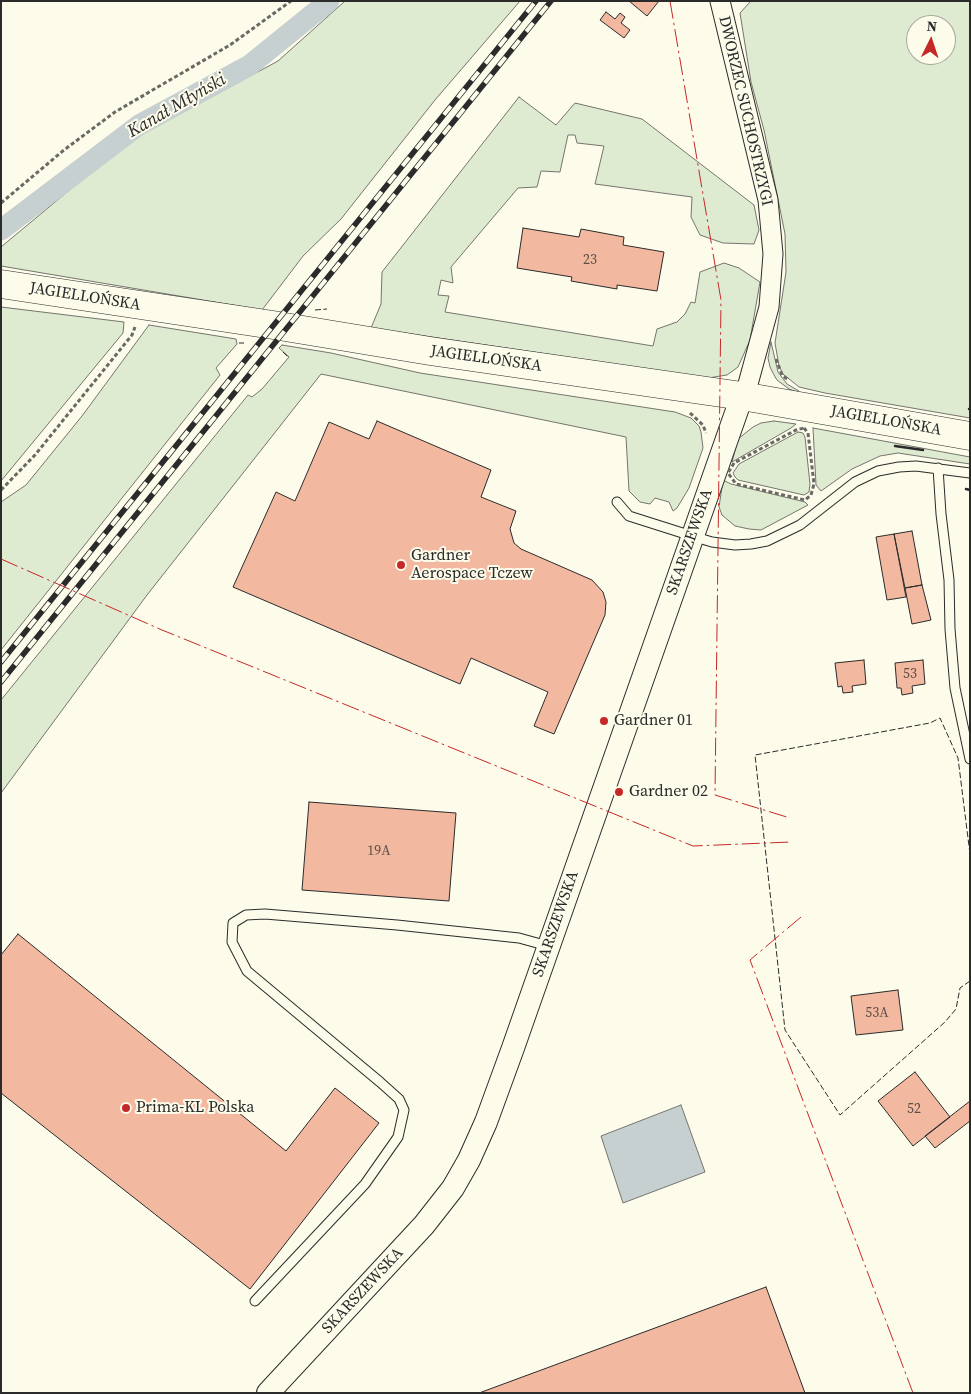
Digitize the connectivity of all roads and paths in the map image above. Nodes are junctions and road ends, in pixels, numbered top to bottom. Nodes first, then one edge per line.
1 (290, 1) edge
2 (720, 1) edge
3 (1, 202) edge
4 (1, 284) edge
5 (145, 306) junction
6 (742, 396) junction
7 (804, 428) dead end
8 (808, 433) dead end
9 (970, 436) edge
10 (938, 468) junction
11 (970, 473) edge
12 (1, 490) edge
13 (617, 502) dead end
14 (692, 536) junction
15 (970, 759) edge
16 (548, 946) junction
17 (255, 1301) dead end
18 (268, 1393) edge

1 - 3 path
2 - 6 street, DWORZEC SUCHOSTRZYGI
4 - 5 main road, JAGIELLOŃSKA
5 - 6 main road, JAGIELLOŃSKA
5 - 12 path
6 - 9 main road, JAGIELLOŃSKA
6 - 14 street, SKARSZEWSKA
7 - 8 path
10 - 11 lane
10 - 14 lane
10 - 15 lane
13 - 14 lane
14 - 16 street, SKARSZEWSKA
16 - 17 lane
16 - 18 street, SKARSZEWSKA

